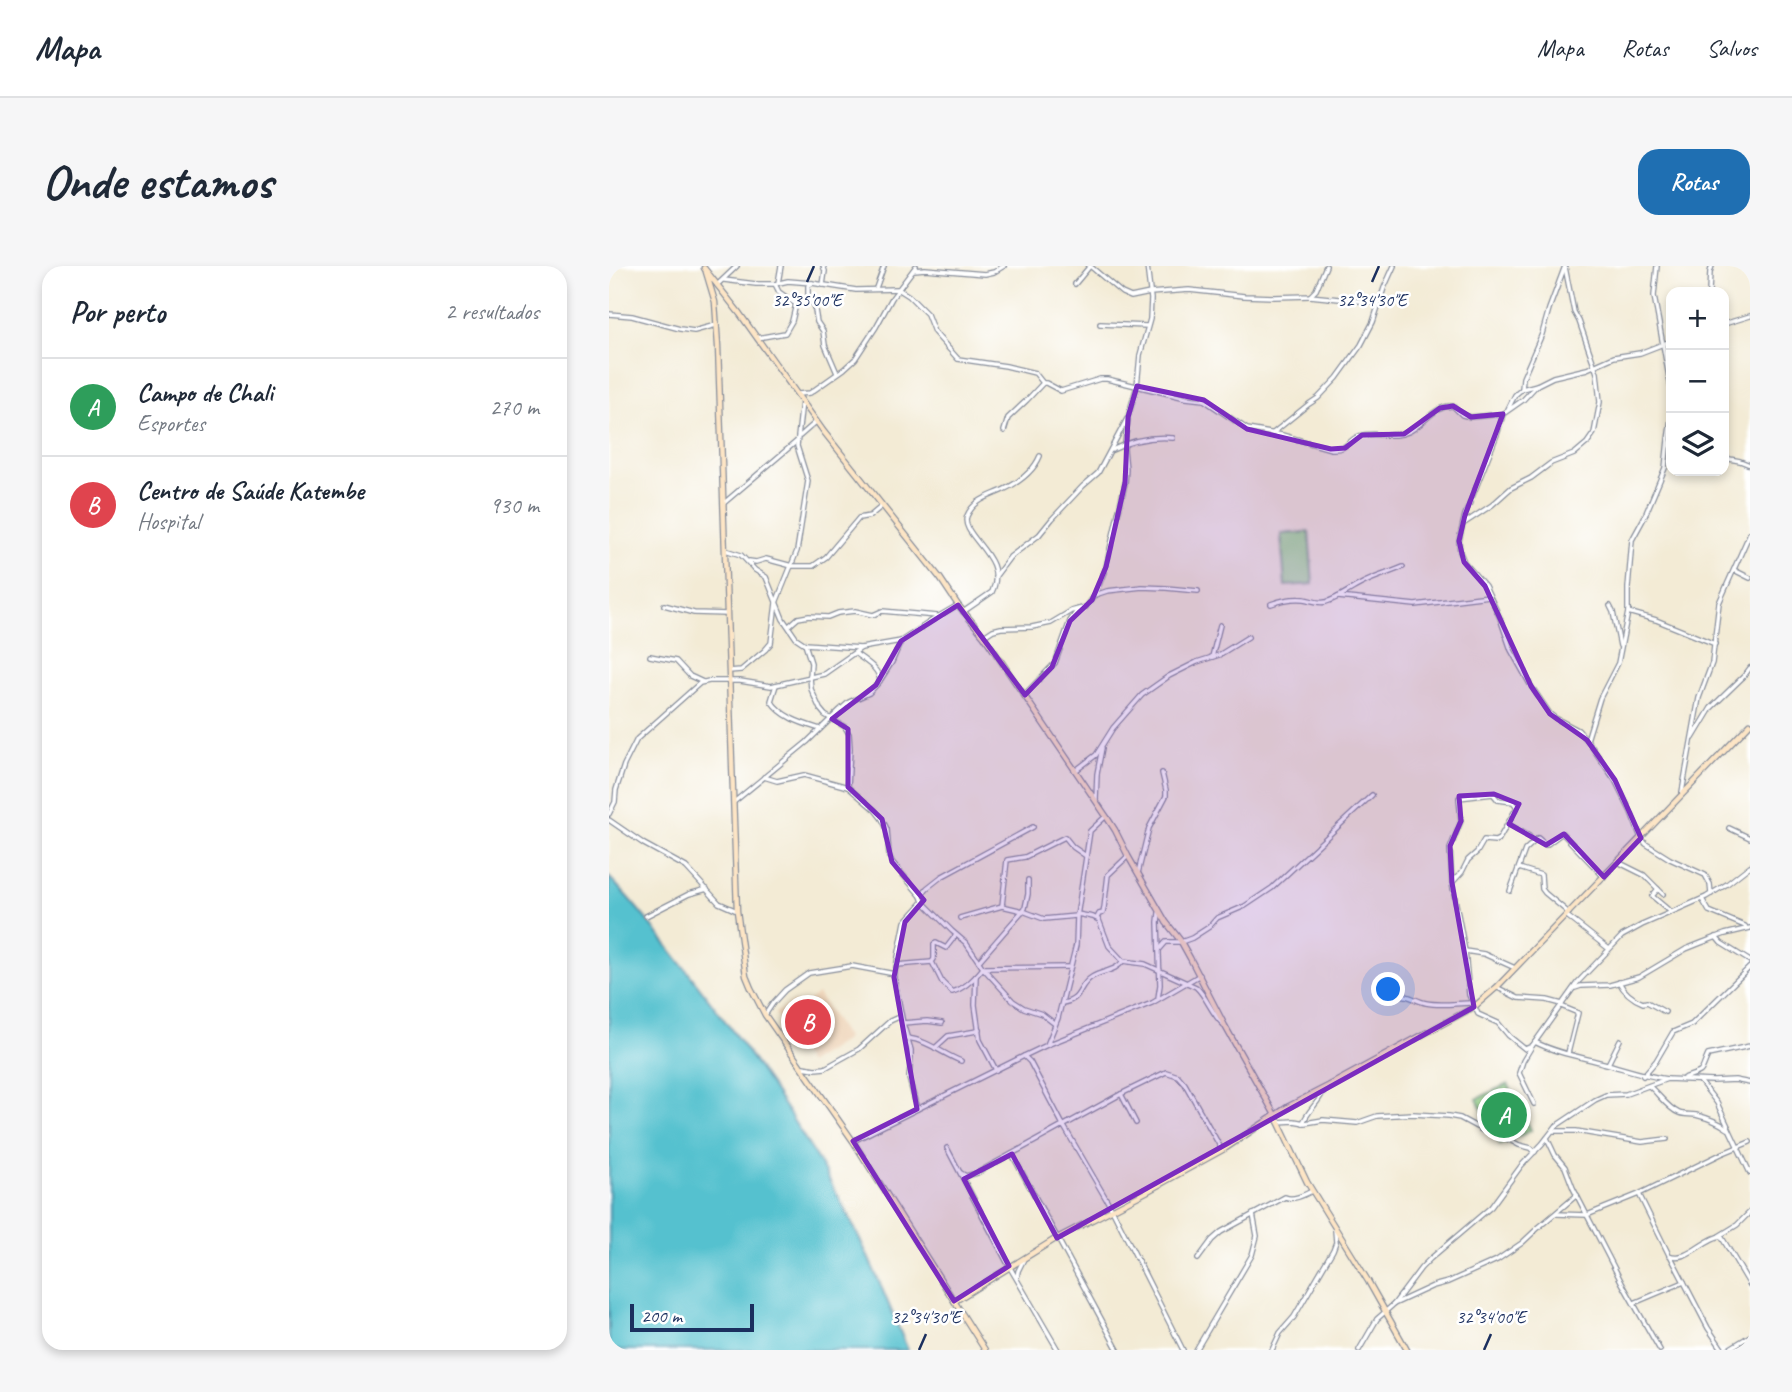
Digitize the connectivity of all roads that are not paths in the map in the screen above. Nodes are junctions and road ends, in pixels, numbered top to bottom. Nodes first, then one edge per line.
1 (737, 266) edge
2 (781, 266) edge
3 (823, 266) edge
4 (884, 266) edge
5 (1005, 266) edge
6 (1090, 266) edge
7 (1147, 266) edge
8 (1326, 266) edge
9 (1394, 266) edge
10 (1565, 266) edge
11 (1657, 266) edge
12 (1712, 266) edge
13 (703, 267) edge
14 (915, 268) edge
15 (924, 268) edge
16 (724, 280) junction
17 (812, 283) junction
18 (777, 284) junction
19 (1075, 284) dead end
20 (717, 285) junction
21 (823, 285) junction
22 (1709, 287) edge
23 (876, 289) junction
24 (888, 289) junction
25 (898, 289) junction
26 (1150, 293) junction
27 (1310, 296) junction
28 (892, 298) junction
29 (1379, 303) junction
30 (609, 314) edge
31 (1750, 316) edge
32 (1729, 322) edge
33 (1100, 324) dead end
34 (716, 325) junction
35 (1147, 326) junction
36 (757, 338) junction
37 (1666, 343) edge
38 (1662, 344) junction
39 (1666, 364) edge
40 (1595, 365) junction
41 (837, 373) junction
42 (1042, 383) junction
43 (1537, 384) junction
44 (1137, 386) junction
45 (1521, 389) junction
46 (798, 394) junction
47 (802, 401) junction
48 (1507, 410) junction
49 (1503, 414) junction
50 (1128, 417) junction
51 (814, 424) junction
52 (1004, 431) dead end
53 (1273, 433) junction
54 (1173, 438) dead end
55 (798, 439) junction
56 (1125, 443) junction
57 (1110, 450) junction
58 (1040, 456) dead end
59 (1666, 459) edge
60 (1729, 459) edge
61 (1750, 466) edge
62 (1665, 468) joint
63 (724, 503) junction
64 (882, 506) junction
65 (1463, 524) junction
66 (1750, 533) edge
67 (726, 550) junction
68 (747, 560) junction
69 (792, 566) junction
70 (1403, 567) dead end
71 (1734, 570) junction
72 (995, 577) junction
73 (1750, 578) edge
74 (1198, 591) dead end
75 (1095, 595) junction
76 (1489, 596) junction
77 (1338, 597) junction
78 (776, 603) junction
79 (1271, 604) dead end
80 (664, 605) dead end
81 (958, 605) junction
82 (1609, 606) dead end
83 (1079, 609) junction
84 (963, 611) junction
85 (1628, 612) junction
86 (727, 614) junction
87 (939, 616) junction
88 (1220, 625) dead end
89 (788, 627) junction
90 (984, 636) junction
91 (1248, 637) dead end
92 (901, 641) junction
93 (805, 644) junction
94 (1715, 644) junction
95 (861, 648) junction
96 (1620, 648) junction
97 (855, 653) junction
98 (650, 656) dead end
99 (1212, 657) junction
100 (1750, 667) edge
101 (729, 671) junction
102 (810, 677) junction
103 (729, 681) junction
104 (880, 681) junction
105 (703, 682) junction
106 (776, 685) junction
107 (1025, 696) junction
108 (832, 719) junction
109 (1750, 724) edge
110 (820, 729) junction
111 (1748, 730) edge
112 (1587, 740) junction
113 (1692, 740) junction
114 (1103, 745) junction
115 (1075, 771) junction
116 (1162, 773) dead end
117 (764, 777) junction
118 (848, 787) junction
119 (1371, 794) dead end
120 (1682, 796) junction
121 (734, 802) junction
122 (1096, 802) junction
123 (609, 814) edge
124 (1106, 816) junction
125 (609, 820) edge
126 (1509, 824) junction
127 (1033, 827) dead end
128 (1729, 828) dead end
129 (1641, 838) junction
130 (1750, 838) edge
131 (1534, 841) junction
132 (1086, 856) junction
133 (1128, 856) junction
134 (1618, 862) junction
135 (1750, 866) edge
136 (1519, 868) junction
137 (1138, 873) junction
138 (1604, 877) junction
139 (1028, 880) dead end
140 (1452, 883) junction
141 (707, 889) junction
142 (1658, 889) junction
143 (1510, 891) dead end
144 (1663, 894) dead end
145 (1711, 894) junction
146 (922, 899) junction
147 (1702, 899) junction
148 (1002, 906) junction
149 (1160, 910) junction
150 (737, 911) junction
151 (1023, 911) junction
152 (1671, 912) junction
153 (1568, 914) junction
154 (1077, 915) junction
155 (646, 916) dead end
156 (960, 918) dead end
157 (1097, 918) junction
158 (1750, 922) edge
159 (1747, 928) edge
160 (956, 934) junction
161 (1716, 937) junction
162 (1181, 942) junction
163 (1609, 949) junction
164 (1159, 950) junction
165 (1465, 951) junction
166 (979, 961) junction
167 (1123, 961) junction
168 (1750, 961) edge
169 (932, 962) junction
170 (897, 965) junction
171 (1070, 967) junction
172 (1750, 967) edge
173 (983, 968) junction
174 (1517, 968) junction
175 (1160, 970) junction
176 (895, 974) junction
177 (1200, 975) junction
178 (977, 976) junction
179 (1619, 982) junction
180 (1187, 983) junction
181 (1497, 987) junction
182 (1573, 989) junction
183 (1399, 995) dead end
184 (1159, 998) junction
185 (1061, 1003) junction
186 (1473, 1005) junction
187 (1562, 1005) junction
188 (1665, 1012) dead end
189 (765, 1015) junction
190 (901, 1016) junction
191 (903, 1023) junction
192 (942, 1023) dead end
193 (1055, 1024) junction
194 (1225, 1026) junction
195 (979, 1029) junction
196 (907, 1038) junction
197 (1620, 1040) dead end
198 (1534, 1044) junction
199 (1047, 1045) junction
200 (1750, 1046) edge
201 (936, 1048) junction
202 (1568, 1053) junction
203 (1024, 1056) junction
204 (961, 1061) dead end
205 (1608, 1064) junction
206 (803, 1067) junction
207 (996, 1070) junction
208 (1643, 1076) junction
209 (1667, 1079) junction
210 (1682, 1079) junction
211 (1700, 1081) junction
212 (1750, 1083) edge
213 (1648, 1085) junction
214 (1325, 1088) junction
215 (1121, 1094) junction
216 (1534, 1104) dead end
217 (917, 1109) junction
218 (1275, 1115) junction
219 (1136, 1123) dead end
220 (1278, 1123) junction
221 (1303, 1123) junction
222 (1064, 1126) junction
223 (1730, 1130) junction
224 (1551, 1131) junction
225 (1547, 1138) junction
226 (1667, 1139) dead end
227 (853, 1141) junction
228 (1750, 1142) edge
229 (947, 1147) dead end
230 (1738, 1147) junction
231 (1222, 1151) junction
232 (1535, 1152) junction
233 (1012, 1154) junction
234 (1750, 1172) edge
235 (961, 1173) junction
236 (977, 1173) junction
237 (968, 1186) junction
238 (1312, 1191) junction
239 (1639, 1194) junction
240 (1577, 1195) junction
241 (1112, 1209) junction
242 (1750, 1212) edge
243 (1253, 1214) junction
244 (1554, 1215) junction
245 (1587, 1215) junction
246 (1335, 1230) junction
247 (1719, 1236) junction
248 (1057, 1238) junction
249 (1669, 1255) junction
250 (1025, 1257) junction
251 (1198, 1259) dead end
252 (1009, 1266) junction
253 (1017, 1280) junction
254 (1684, 1282) junction
255 (1749, 1282) edge
256 (954, 1301) junction
257 (1634, 1303) junction
258 (1394, 1304) junction
259 (1385, 1312) junction
260 (1750, 1336) edge
261 (985, 1350) edge
262 (1058, 1350) edge
263 (1118, 1350) edge
264 (1183, 1350) edge
265 (1196, 1350) edge
266 (1272, 1350) edge
267 (1359, 1350) edge
268 (1407, 1350) edge
269 (1660, 1350) edge
270 (1726, 1350) edge

1 - 16 street
2 - 18 street
3 - 21 street
4 - 23 street
5 - 15 street
6 - 19 street
6 - 26 street
7 - 26 street
8 - 27 street
9 - 29 street
10 - 40 street
10 - 45 street
11 - 38 street
12 - 22 street
13 - 20 street
13 - 34 street
14 - 15 street
14 - 25 street
16 - 18 street
16 - 20 street
17 - 18 street
17 - 21 street
17 - 41 street
18 - 36 street
20 - 36 street
21 - 23 street
23 - 24 street
24 - 25 street
24 - 28 street
25 - 28 street
25 - 42 street
26 - 27 street
26 - 35 street
27 - 29 street
28 - 41 street
29 - 53 street
30 - 34 street
31 - 32 street
33 - 35 street
34 - 63 street
35 - 44 street
36 - 46 street
37 - 38 street
38 - 39 street
38 - 40 street
40 - 43 street
40 - 65 street
41 - 46 street
42 - 44 street
42 - 52 street
43 - 45 street
43 - 48 street
44 - 50 street
44 - 53 street
45 - 48 street
46 - 47 street
47 - 51 street
47 - 55 street
48 - 49 street
49 - 53 street
49 - 65 street
50 - 56 street
50 - 57 street
51 - 55 street
51 - 64 street
54 - 56 street
55 - 63 street
55 - 69 street
56 - 57 street
56 - 75 street
57 - 72 street
58 - 72 street
59 - 62 street
60 - 61 street
62 - 85 street
63 - 67 street
64 - 69 street
64 - 81 street
65 - 76 street
66 - 71 street
67 - 68 street
67 - 86 street
68 - 69 street
68 - 78 street
69 - 78 street
70 - 77 street
71 - 73 street
71 - 94 street
72 - 84 street
74 - 75 street
75 - 83 street
76 - 77 street
76 - 112 street
77 - 79 street
78 - 89 street
78 - 101 street
80 - 86 street
81 - 84 street
81 - 87 street
82 - 96 street
83 - 90 street
83 - 107 street
84 - 90 street
85 - 94 street
85 - 96 street
86 - 101 street
87 - 89 street
87 - 92 street
88 - 99 street
89 - 93 street
90 - 107 street
91 - 99 street
92 - 95 street
92 - 104 street
93 - 95 street
93 - 102 street
94 - 113 street
95 - 97 street
96 - 112 street
97 - 102 street
97 - 104 street
98 - 105 street
99 - 114 street
100 - 113 street
101 - 103 street
102 - 106 street
102 - 108 street
103 - 105 street
103 - 106 street
103 - 121 street
104 - 108 street
105 - 123 street
106 - 110 street
107 - 115 street
108 - 110 street
108 - 118 street
109 - 111 street
110 - 117 street
111 - 120 street
112 - 129 street
113 - 120 street
114 - 115 street
114 - 122 street
115 - 122 street
116 - 137 street
117 - 118 street
117 - 121 street
118 - 146 street
119 - 162 street
120 - 129 street
121 - 150 street
122 - 124 street
124 - 132 street
124 - 133 street
125 - 141 street
126 - 131 street
126 - 140 street
126 - 140 street
127 - 146 street
128 - 130 street
129 - 134 street
129 - 145 street
131 - 136 street
131 - 138 street
132 - 148 street
132 - 154 street
133 - 137 street
133 - 157 street
134 - 138 street
134 - 142 street
135 - 145 street
136 - 143 street
136 - 153 street
137 - 149 street
138 - 153 street
139 - 151 street
140 - 165 street
141 - 150 street
141 - 155 street
142 - 144 street
142 - 152 street
145 - 147 street
146 - 160 street
146 - 170 street
147 - 152 street
147 - 159 street
148 - 151 street
148 - 156 street
149 - 162 street
149 - 164 street
150 - 189 street
151 - 154 street
151 - 166 street
152 - 163 street
153 - 163 street
153 - 174 street
154 - 157 street
154 - 171 street
157 - 167 street
158 - 159 street
159 - 161 street
160 - 166 street
160 - 169 street
161 - 168 street
161 - 179 street
162 - 164 street
162 - 177 street
163 - 182 street
164 - 175 street
165 - 174 street
165 - 186 street
166 - 173 street
167 - 175 street
167 - 185 street
169 - 170 street
169 - 178 street
170 - 176 street
171 - 173 street
171 - 185 street
172 - 208 street
173 - 178 street
173 - 193 street
174 - 181 street
175 - 180 street
175 - 184 street
176 - 189 street
176 - 190 street
177 - 180 street
177 - 194 street
178 - 195 street
179 - 182 street
179 - 188 street
180 - 184 street
180 - 194 street
181 - 186 street
181 - 187 street
182 - 187 street
183 - 186 street
184 - 199 street
185 - 193 street
186 - 198 street
186 - 214 street
187 - 198 street
187 - 202 street
189 - 206 street
190 - 191 street
190 - 206 street
191 - 192 street
191 - 196 street
193 - 199 street
194 - 218 street
195 - 201 street
195 - 207 street
196 - 201 street
196 - 217 street
197 - 205 street
198 - 202 street
198 - 216 street
199 - 203 street
200 - 210 street
201 - 204 street
202 - 205 street
203 - 207 street
203 - 222 street
205 - 208 street
206 - 227 street
207 - 217 street
208 - 209 street
209 - 210 street
209 - 213 street
210 - 211 street
211 - 212 street
211 - 223 street
213 - 223 street
213 - 224 street
214 - 218 street
214 - 221 street
215 - 219 street
215 - 222 street
215 - 231 street
217 - 227 street
218 - 220 street
218 - 231 street
220 - 221 street
220 - 238 street
221 - 232 street
222 - 233 street
222 - 241 street
223 - 230 street
224 - 225 street
224 - 226 street
225 - 232 street
225 - 240 street
227 - 256 street
228 - 230 street
229 - 235 street
230 - 234 street
230 - 239 street
231 - 241 street
232 - 258 street
233 - 236 street
233 - 248 street
235 - 236 street
235 - 237 street
236 - 237 street
237 - 252 street
238 - 243 street
238 - 246 street
239 - 245 street
239 - 249 street
240 - 244 street
240 - 245 street
241 - 248 street
241 - 264 street
242 - 247 street
243 - 251 street
243 - 265 street
244 - 245 street
244 - 258 street
245 - 257 street
246 - 259 street
246 - 266 street
247 - 249 street
247 - 255 street
248 - 250 street
248 - 263 street
249 - 254 street
250 - 252 street
250 - 253 street
252 - 253 street
252 - 256 street
253 - 262 street
254 - 257 street
254 - 270 street
256 - 261 street
257 - 269 street
258 - 259 street
259 - 267 street
259 - 268 street
260 - 270 street

